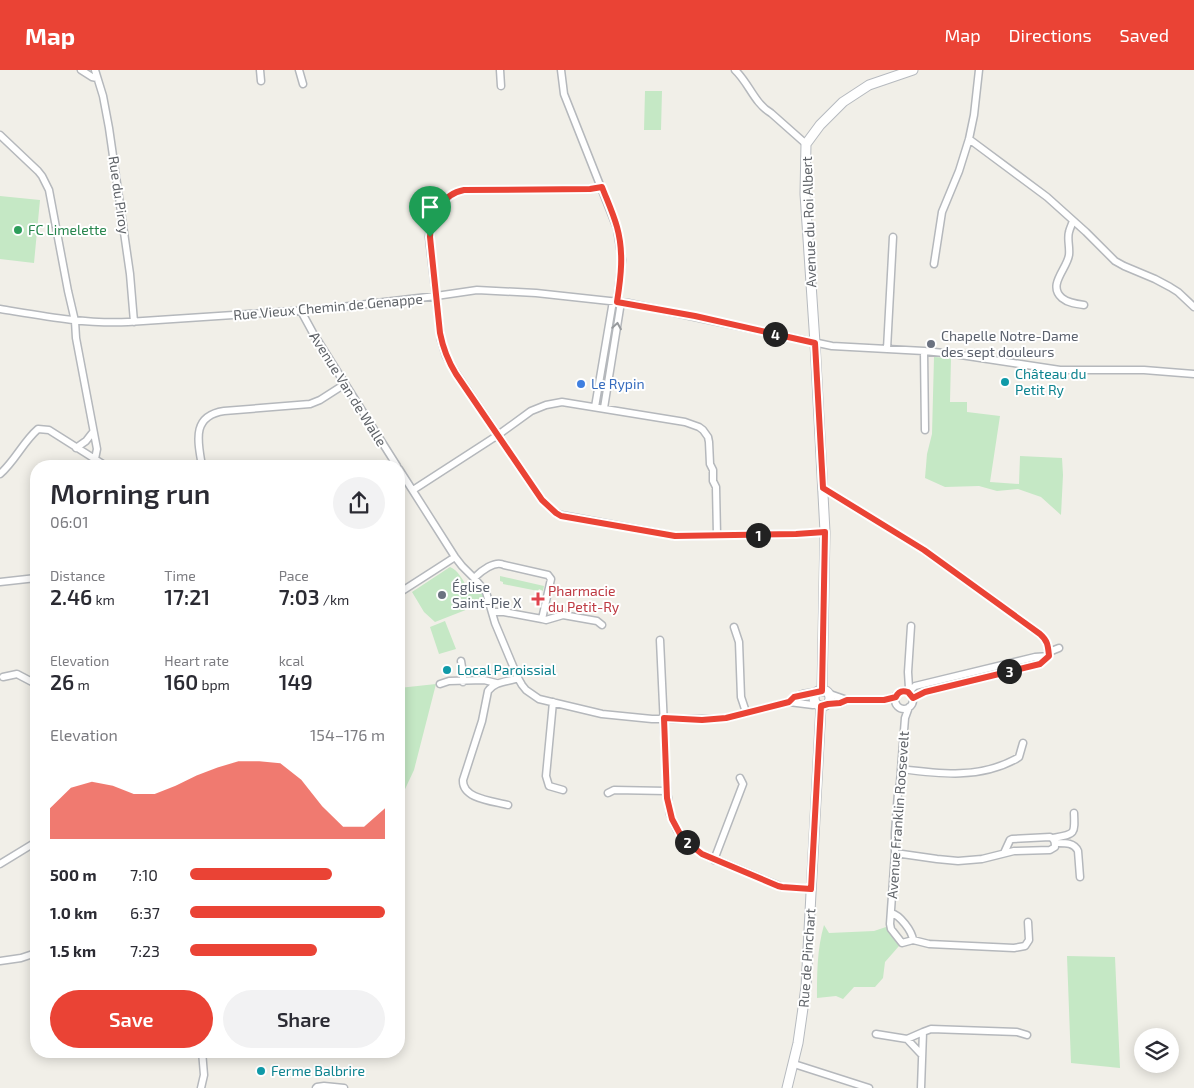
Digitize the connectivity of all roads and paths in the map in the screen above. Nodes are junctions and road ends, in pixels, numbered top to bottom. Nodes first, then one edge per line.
1 (81, 70) edge
2 (94, 70) edge
3 (260, 70) edge
4 (300, 70) edge
5 (500, 70) edge
6 (562, 70) edge
7 (735, 70) edge
8 (914, 70) edge
9 (979, 70) edge
10 (97, 78) junction
11 (261, 81) dead end
12 (303, 84) dead end
13 (501, 86) dead end
14 (0, 135) edge
15 (969, 139) junction
16 (806, 144) junction
17 (602, 187) junction
18 (1074, 221) junction
19 (893, 237) dead end
20 (934, 264) dead end
21 (436, 296) junction
22 (617, 302) junction
23 (1084, 305) dead end
24 (1194, 307) edge
25 (0, 309) edge
26 (301, 311) junction
27 (75, 321) junction
28 (134, 322) junction
29 (815, 343) junction
30 (887, 349) junction
31 (924, 351) junction
32 (604, 352) junction
33 (612, 354) junction
34 (1194, 374) edge
35 (345, 384) junction
36 (596, 407) junction
37 (604, 408) junction
38 (925, 430) dead end
39 (93, 432) junction
40 (498, 435) junction
41 (76, 448) junction
42 (95, 459) joint
43 (201, 460) edge
44 (393, 460) edge
45 (0, 474) edge
46 (405, 478) edge
47 (823, 488) junction
48 (413, 490) junction
49 (825, 532) junction
50 (716, 536) junction
51 (455, 557) junction
52 (474, 578) junction
53 (30, 579) edge
54 (0, 582) edge
55 (405, 589) edge
56 (492, 612) junction
57 (542, 619) junction
58 (602, 624) dead end
59 (912, 626) dead end
60 (734, 627) dead end
61 (660, 640) dead end
62 (1059, 648) dead end
63 (1049, 654) junction
64 (461, 660) dead end
65 (3, 677) dead end
66 (518, 678) junction
67 (908, 678) junction
68 (30, 681) edge
69 (463, 682) junction
70 (496, 683) junction
71 (440, 684) dead end
72 (915, 686) junction
73 (822, 692) junction
74 (908, 693) junction
75 (847, 700) junction
76 (553, 702) junction
77 (789, 702) junction
78 (898, 703) junction
79 (822, 705) junction
80 (909, 708) junction
81 (746, 712) junction
82 (664, 718) junction
83 (905, 718) junction
84 (1023, 743) dead end
85 (901, 769) junction
86 (740, 778) dead end
87 (563, 790) dead end
88 (667, 791) junction
89 (608, 793) dead end
90 (508, 804) dead end
91 (1074, 813) dead end
92 (1054, 841) junction
93 (30, 846) edge
94 (895, 853) junction
95 (1004, 853) junction
96 (714, 860) junction
97 (0, 864) edge
98 (1080, 877) dead end
99 (811, 889) junction
100 (891, 913) junction
101 (1028, 922) dead end
102 (913, 940) junction
103 (30, 955) edge
104 (0, 961) edge
105 (923, 1032) junction
106 (876, 1034) dead end
107 (1027, 1035) dead end
108 (907, 1040) junction
109 (922, 1055) junction
110 (203, 1058) edge
111 (794, 1064) junction
112 (202, 1088) edge
113 (316, 1088) edge
114 (344, 1088) edge
115 (787, 1088) edge
116 (869, 1088) edge
117 (921, 1088) edge

1 - 10 street
2 - 10 street, Rue du Piroy
3 - 11 street
4 - 12 street
5 - 13 street
6 - 17 street
7 - 16 street
8 - 16 main road, Avenue du Roi Albert
9 - 15 street
10 - 28 street, Rue du Piroy
14 - 27 street
15 - 18 street
15 - 20 street
16 - 29 main road, Avenue du Roi Albert
17 - 21 street
17 - 22 street
18 - 23 street
18 - 24 street
19 - 30 street
21 - 22 street, Rue Vieux Chemin de Genappe
21 - 26 street, Rue Vieux Chemin de Genappe
21 - 40 street
22 - 29 street, Rue Vieux Chemin de Genappe
22 - 32 street
33 -> 22 street
25 - 27 street, Rue Vieux Chemin de Genappe
26 - 28 street, Rue Vieux Chemin de Genappe
26 - 35 street, Avenue Van de Walle
27 - 28 street, Rue Vieux Chemin de Genappe
27 - 39 street
29 - 30 street, Rue Vieux Chemin de Genappe
29 - 47 main road
30 - 31 street, Rue Vieux Chemin de Genappe
31 - 34 street, Rue Vieux Chemin de Genappe
31 - 38 street
32 - 33 street
32 - 36 street
33 - 37 street
35 - 43 street
35 - 44 street, Avenue Van de Walle
36 - 37 street
36 - 40 street
37 - 50 street
39 - 41 street
39 - 42 street
40 - 48 street
40 - 50 street
41 - 42 street
41 - 45 street
46 - 48 street, Avenue Van de Walle
47 - 49 main road
47 - 63 street
48 - 51 street, Avenue Van de Walle
49 - 50 street
49 - 73 main road
51 - 52 street, Avenue Van de Walle
51 - 55 street
52 - 56 street, Avenue Van de Walle
52 - 57 street
53 - 54 street
56 - 57 street
56 - 66 street, Avenue Van de Walle
57 - 58 street
59 - 67 street
60 - 81 street
61 - 82 street
62 - 63 street
63 - 72 street
63 - 74 street
64 - 69 street
65 - 68 street
66 - 70 street
66 - 76 street, Avenue Van de Walle
67 - 72 street
67 - 74 street
69 - 70 street
69 - 71 street
70 - 90 street
72 - 74 street
73 - 75 street
73 - 77 street, Avenue Van de Walle
73 - 79 main road
73 - 79 main road
74 - 78 street
74 - 80 street, Avenue Franklin Roosevelt
75 - 78 street
75 - 79 street, Avenue Van de Walle
76 - 82 street, Avenue Van de Walle
76 - 87 street
77 - 79 street, Avenue Van de Walle
77 - 81 street, Avenue Van de Walle
78 - 80 street
78 - 83 street, Avenue Franklin Roosevelt
79 - 99 main road, Rue de Pinchart
80 - 83 street, Avenue Franklin Roosevelt
81 - 82 street, Avenue Van de Walle
82 - 88 street
83 - 85 street, Avenue Franklin Roosevelt
84 - 85 street
85 - 94 street, Avenue Franklin Roosevelt
86 - 96 street
88 - 89 street
88 - 96 street
91 - 92 street
92 - 95 street
92 - 95 street
92 - 98 street
93 - 97 street
94 - 95 street
94 - 100 street, Avenue Franklin Roosevelt
96 - 99 street
99 - 111 main road, Rue de Pinchart
100 - 102 street, Avenue Franklin Roosevelt
100 - 102 street, Avenue Franklin Roosevelt
101 - 102 street
103 - 104 street
105 - 107 street
105 - 108 street
105 - 109 street
106 - 108 street
108 - 109 street
109 - 117 street
110 - 112 street
111 - 115 main road, Rue de Pinchart
111 - 116 street
113 - 114 street

